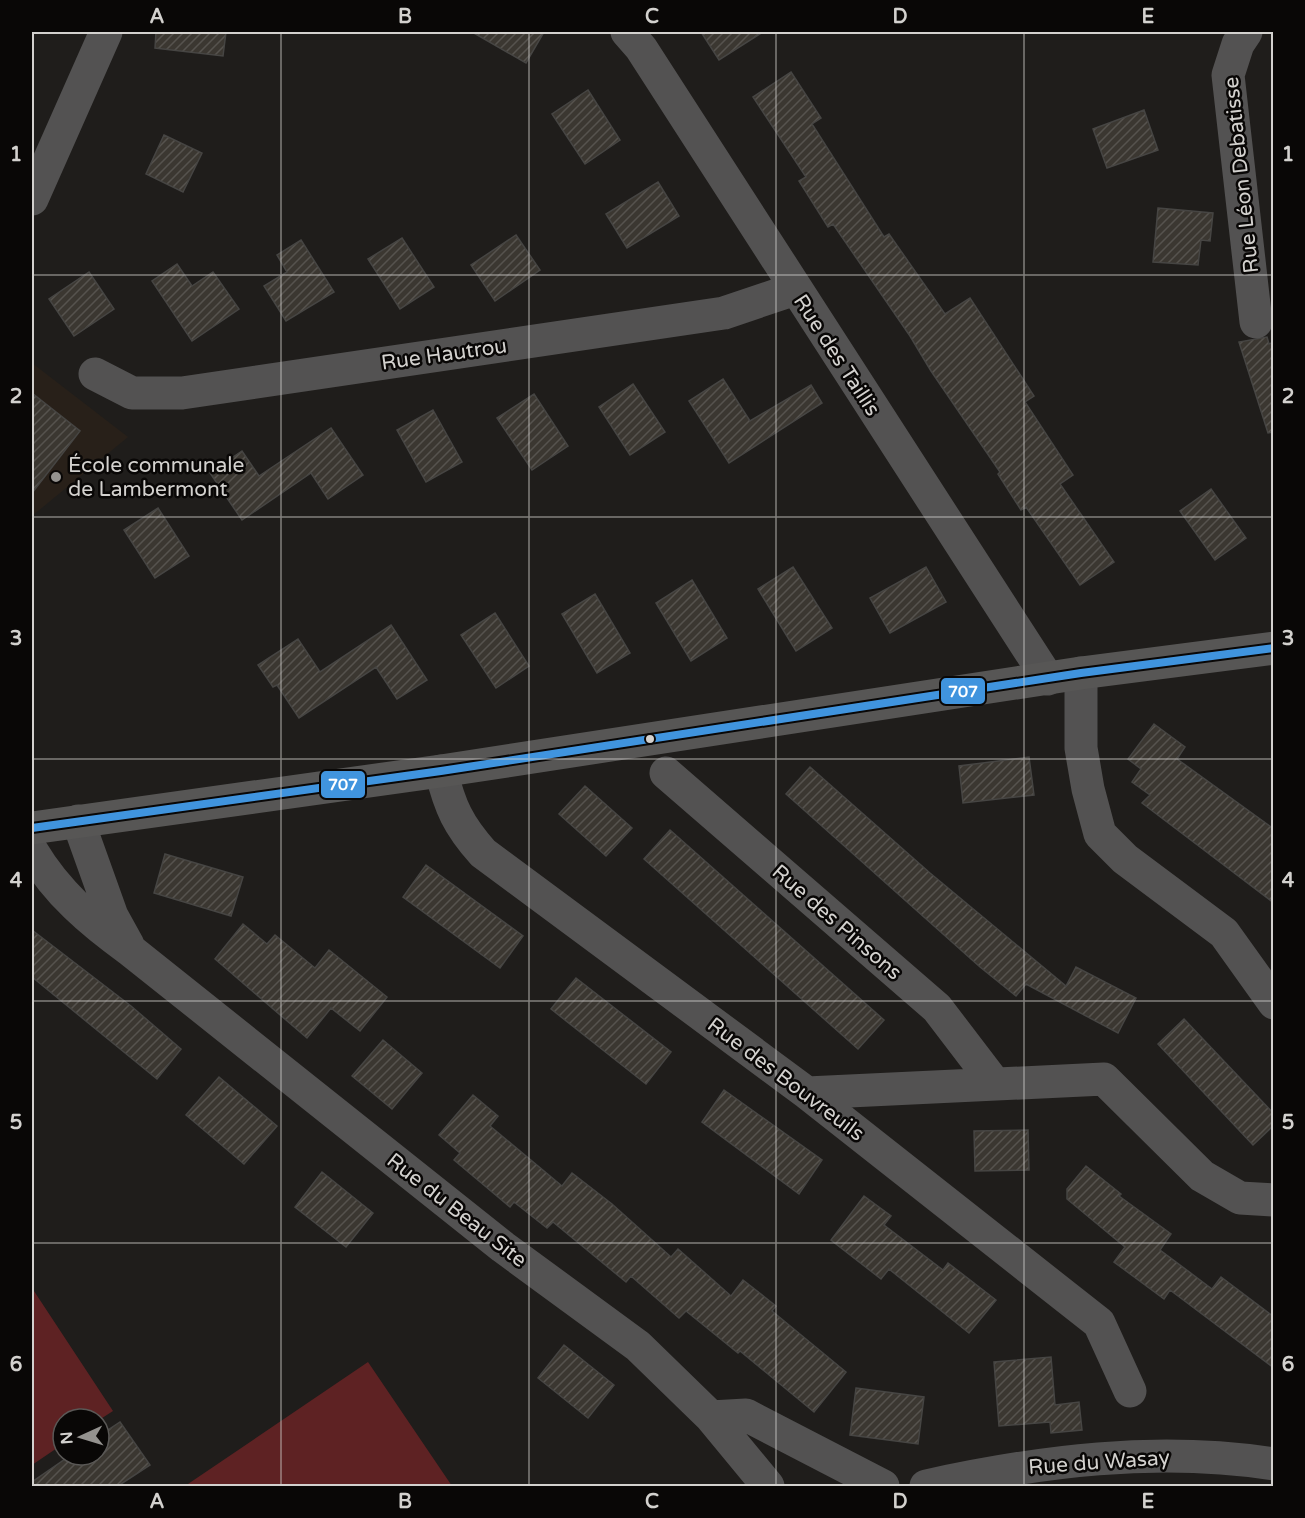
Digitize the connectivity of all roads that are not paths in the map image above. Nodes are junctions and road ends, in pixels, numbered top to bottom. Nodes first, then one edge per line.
1 (106, 32) edge
2 (627, 32) edge
3 (1246, 32) edge
4 (32, 199) edge
5 (795, 289) junction
6 (1257, 322) dead end
7 (95, 374) dead end
8 (1274, 648) edge
9 (1081, 673) junction
10 (1048, 679) junction
11 (441, 771) junction
12 (666, 774) dead end
13 (78, 821) junction
14 (32, 828) edge
15 (32, 851) edge
16 (130, 950) junction
17 (1274, 1003) edge
18 (995, 1084) junction
19 (807, 1093) junction
20 (1274, 1200) edge
21 (1130, 1391) dead end
22 (711, 1417) junction
23 (1274, 1464) edge
24 (768, 1486) edge
25 (882, 1486) edge
26 (926, 1486) edge

1 - 4 street
2 - 5 street, Rue des Taillis
3 - 6 street, Rue Léon Debatisse
5 - 7 street, Rue Hautrou
5 - 10 street, Rue des Taillis
8 - 9 street
9 - 10 street
9 - 17 street
10 - 11 street
11 - 13 street
11 - 19 street, Rue des Bouvreuils
12 - 18 street, Rue des Pinsons
13 - 14 street
13 - 16 street, Rue du Beau Site
15 - 16 street, Rue du Beau Site
16 - 22 street, Rue du Beau Site
18 - 19 street
18 - 20 street
19 - 21 street, Rue des Bouvreuils
22 - 24 street, Rue du Beau Site
22 - 25 street
23 - 26 street, Rue du Wasay

